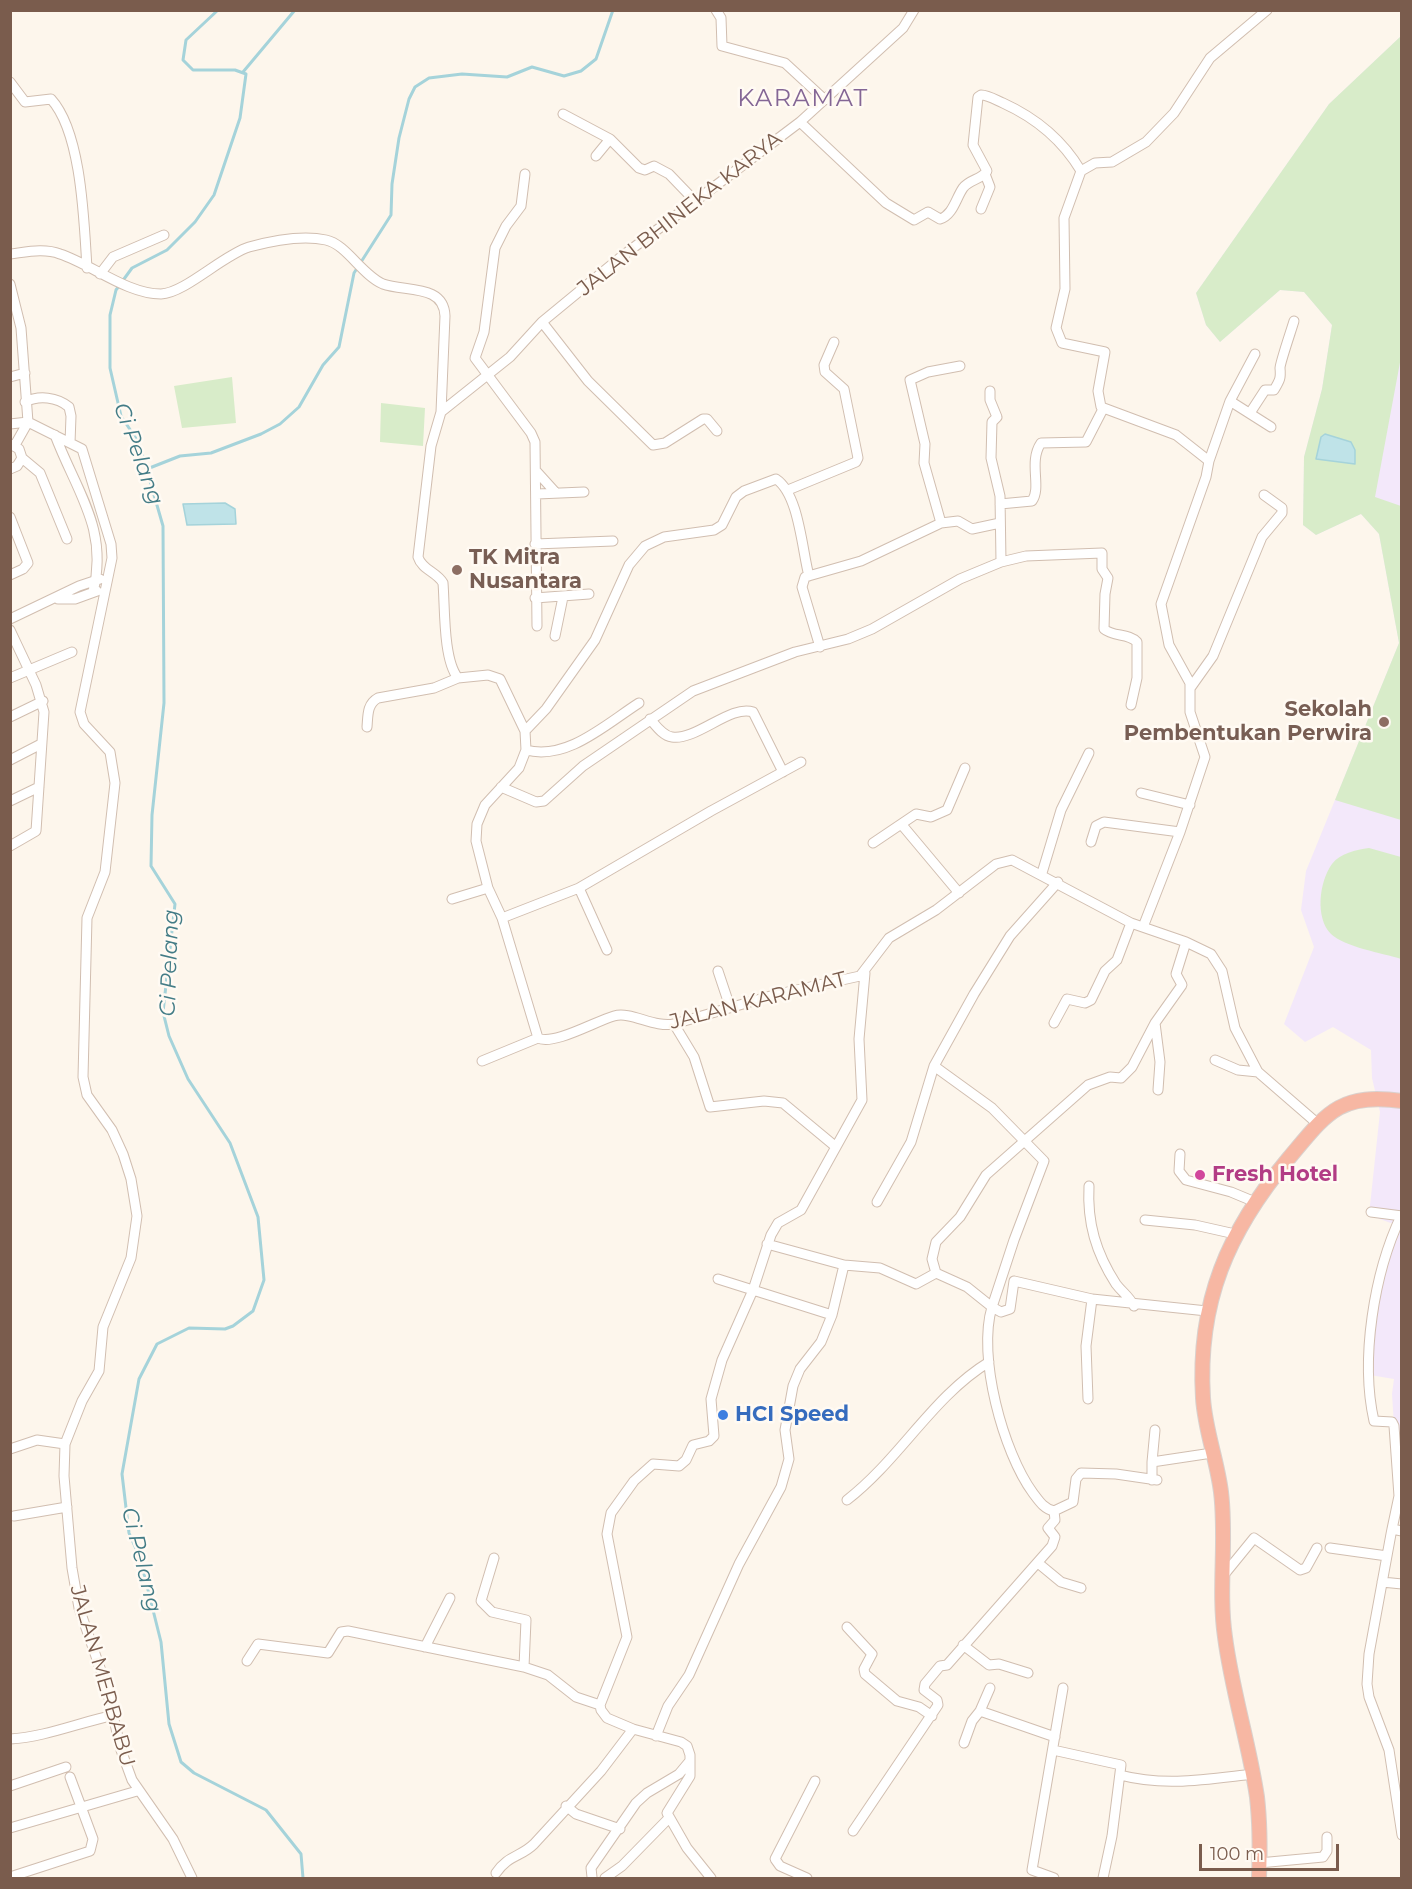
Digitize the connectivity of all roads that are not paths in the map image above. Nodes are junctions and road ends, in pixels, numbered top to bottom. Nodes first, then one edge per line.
1 (716, 10) edge
2 (914, 10) edge
3 (1267, 10) edge
4 (10, 82) edge
5 (825, 100) junction
6 (563, 114) dead end
7 (800, 122) junction
8 (610, 139) junction
9 (596, 156) dead end
10 (1081, 171) junction
11 (525, 174) dead end
12 (985, 174) junction
13 (694, 200) junction
14 (981, 210) dead end
15 (164, 235) dead end
16 (10, 254) edge
17 (87, 268) junction
18 (100, 274) junction
19 (10, 284) edge
20 (1294, 321) dead end
21 (542, 322) junction
22 (834, 342) dead end
23 (1255, 354) dead end
24 (960, 366) dead end
25 (25, 373) junction
26 (487, 376) junction
27 (10, 377) edge
28 (990, 391) dead end
29 (1230, 401) junction
30 (25, 402) junction
31 (1103, 409) junction
32 (441, 412) junction
33 (1250, 413) junction
34 (28, 422) junction
35 (10, 424) edge
36 (1271, 427) dead end
37 (717, 431) dead end
38 (55, 435) junction
39 (70, 443) junction
40 (13, 445) edge
41 (22, 458) junction
42 (1209, 461) junction
43 (10, 469) edge
44 (537, 472) junction
45 (788, 490) junction
46 (584, 492) dead end
47 (556, 493) junction
48 (537, 494) junction
49 (1264, 495) dead end
50 (1000, 504) junction
51 (12, 523) edge
52 (1000, 523) junction
53 (941, 524) junction
54 (67, 539) dead end
55 (613, 541) dead end
56 (535, 544) junction
57 (1001, 562) junction
58 (10, 575) edge
59 (108, 576) junction
60 (809, 576) junction
61 (96, 580) junction
62 (105, 588) junction
63 (93, 592) junction
64 (589, 594) dead end
65 (563, 597) junction
66 (535, 598) junction
67 (55, 600) junction
68 (10, 619) edge
69 (537, 626) dead end
70 (10, 630) edge
71 (555, 636) dead end
72 (820, 647) junction
73 (72, 652) dead end
74 (29, 669) junction
75 (10, 678) edge
76 (458, 678) junction
77 (1191, 687) junction
78 (43, 701) junction
79 (639, 703) dead end
80 (1131, 705) dead end
81 (10, 717) edge
82 (650, 719) junction
83 (367, 727) dead end
84 (525, 730) junction
85 (41, 744) junction
86 (526, 750) junction
87 (1089, 753) dead end
88 (10, 760) edge
89 (801, 762) dead end
90 (965, 768) dead end
91 (783, 772) junction
92 (39, 787) junction
93 (501, 787) junction
94 (1141, 793) dead end
95 (10, 801) edge
96 (1190, 805) junction
97 (902, 825) junction
98 (1180, 832) junction
99 (1091, 842) dead end
100 (873, 843) dead end
101 (10, 846) edge
102 (1041, 873) junction
103 (1058, 882) junction
104 (488, 888) junction
105 (579, 888) junction
106 (959, 894) junction
107 (452, 899) dead end
108 (502, 918) junction
109 (1131, 923) junction
110 (1143, 927) junction
111 (1186, 942) junction
112 (607, 950) dead end
113 (718, 971) dead end
114 (865, 973) junction
115 (730, 1007) junction
116 (1054, 1023) dead end
117 (1155, 1023) junction
118 (674, 1024) junction
119 (538, 1038) junction
120 (1215, 1060) dead end
121 (483, 1061) dead end
122 (934, 1066) junction
123 (1258, 1072) junction
124 (1158, 1089) dead end
125 (1401, 1101) edge
126 (1318, 1124) junction
127 (1024, 1140) junction
128 (836, 1147) junction
129 (1180, 1154) dead end
130 (1089, 1186) dead end
131 (877, 1202) dead end
132 (1255, 1202) junction
133 (1371, 1212) dead end
134 (1401, 1216) edge
135 (1145, 1220) dead end
136 (1235, 1234) junction
137 (767, 1244) junction
138 (844, 1265) junction
139 (936, 1273) junction
140 (718, 1279) dead end
141 (753, 1290) junction
142 (1092, 1299) junction
143 (1134, 1305) junction
144 (992, 1307) junction
145 (1207, 1311) junction
146 (832, 1315) junction
147 (989, 1362) junction
148 (1088, 1399) dead end
149 (1155, 1430) dead end
150 (65, 1444) junction
151 (10, 1449) edge
152 (1212, 1453) junction
153 (1152, 1461) junction
154 (848, 1500) dead end
155 (67, 1507) junction
156 (1054, 1511) junction
157 (14, 1516) dead end
158 (1397, 1530) edge
159 (1317, 1548) dead end
160 (1330, 1548) dead end
161 (1387, 1556) junction
162 (495, 1558) dead end
163 (1038, 1563) junction
164 (1222, 1578) junction
165 (1382, 1582) junction
166 (1401, 1584) edge
167 (1082, 1588) dead end
168 (450, 1599) dead end
169 (847, 1627) dead end
170 (963, 1645) junction
171 (424, 1647) junction
172 (247, 1661) dead end
173 (524, 1667) junction
174 (1028, 1673) dead end
175 (990, 1688) dead end
176 (1063, 1688) dead end
177 (600, 1705) junction
178 (981, 1711) junction
179 (115, 1715) junction
180 (932, 1716) junction
181 (633, 1729) junction
182 (656, 1736) junction
183 (1055, 1737) junction
184 (10, 1739) edge
185 (964, 1743) dead end
186 (1053, 1750) junction
187 (689, 1762) junction
188 (66, 1767) dead end
189 (1253, 1774) junction
190 (1120, 1775) junction
191 (70, 1777) dead end
192 (815, 1781) dead end
193 (10, 1786) edge
194 (137, 1791) junction
195 (80, 1805) junction
196 (566, 1806) junction
197 (669, 1818) junction
198 (10, 1828) edge
199 (620, 1829) junction
200 (853, 1831) dead end
201 (1401, 1835) edge
202 (1327, 1837) dead end
203 (1259, 1863) junction
204 (496, 1873) dead end
205 (10, 1877) edge
206 (592, 1877) edge
207 (192, 1878) edge
208 (605, 1878) edge
209 (711, 1878) edge
210 (807, 1878) edge
211 (1054, 1878) edge
212 (1103, 1878) edge
213 (1259, 1878) edge

1 - 5 street
2 - 5 street, JALAN BHINEKA KARYA
3 - 10 street
4 - 17 street
5 - 7 street, JALAN BHINEKA KARYA
6 - 8 street
7 - 12 street
7 - 13 street, JALAN BHINEKA KARYA
8 - 9 street
8 - 13 street
10 - 12 street
10 - 31 street
11 - 26 street
12 - 14 street
13 - 21 street, JALAN BHINEKA KARYA
15 - 18 street
16 - 17 street
17 - 18 street
18 - 32 street
19 - 25 street
20 - 33 street
21 - 26 street, JALAN BHINEKA KARYA
21 - 37 street
22 - 45 street
23 - 29 street
24 - 53 street
25 - 27 street
25 - 30 street
26 - 32 street, JALAN BHINEKA KARYA
26 - 44 street
28 - 50 street
29 - 33 street
29 - 42 street
30 - 34 street
30 - 39 street
31 - 42 street
31 - 50 street
32 - 76 street
33 - 36 street
34 - 35 street
34 - 38 street, JALAN MERBABU
34 - 40 street
38 - 39 street, JALAN MERBABU
38 - 61 street
39 - 59 street, JALAN MERBABU
40 - 41 street
41 - 43 street
41 - 54 street
42 - 77 street
44 - 47 street
44 - 48 street
45 - 60 street
45 - 84 street
46 - 47 street
47 - 48 street
48 - 56 street
49 - 77 street
50 - 52 street
51 - 58 street
52 - 53 street
52 - 57 street
53 - 60 street
55 - 56 street
56 - 66 street
57 - 72 street
57 - 80 street
59 - 61 street
59 - 62 street, JALAN MERBABU
60 - 72 street
61 - 63 street
61 - 67 street
62 - 63 street
62 - 150 street, JALAN MERBABU
63 - 67 street
64 - 65 street
65 - 66 street
65 - 71 street
66 - 69 street
67 - 68 street
70 - 74 street
72 - 82 street
73 - 74 street
74 - 75 street
74 - 78 street
76 - 83 street
76 - 84 street
77 - 96 street
78 - 81 street
78 - 85 street
79 - 86 street
82 - 91 street
82 - 93 street
84 - 86 street
85 - 88 street
85 - 92 street
86 - 93 street
87 - 102 street
89 - 91 street
90 - 97 street
91 - 105 street
92 - 95 street
92 - 101 street
93 - 104 street
94 - 96 street
96 - 98 street
97 - 100 street
97 - 106 street
98 - 99 street
98 - 110 street
102 - 103 street, JALAN KARAMAT
102 - 106 street, JALAN KARAMAT
103 - 109 street, JALAN KARAMAT
103 - 122 street
104 - 107 street
104 - 108 street
105 - 108 street
105 - 112 street
106 - 114 street, JALAN KARAMAT
108 - 119 street
109 - 110 street, JALAN KARAMAT
109 - 116 street
110 - 111 street, JALAN KARAMAT
111 - 117 street
111 - 123 street, JALAN KARAMAT
113 - 115 street
114 - 115 street, JALAN KARAMAT
114 - 128 street
115 - 118 street, JALAN KARAMAT
117 - 124 street
117 - 127 street
118 - 119 street, JALAN KARAMAT
118 - 128 street
119 - 121 street, JALAN KARAMAT
120 - 123 street
122 - 127 street
122 - 131 street
123 - 126 street, JALAN KARAMAT
125 - 126 highway
126 - 132 highway
127 - 139 street
127 - 144 street
128 - 137 street
129 - 132 street
130 - 143 street
132 - 136 highway
133 - 134 street
134 - 158 street
135 - 136 street
136 - 145 highway
137 - 138 street
137 - 141 street
138 - 139 street
138 - 146 street
139 - 144 street
140 - 141 street
141 - 146 street
141 - 177 street
142 - 143 street
142 - 144 street
142 - 148 street
143 - 145 street
144 - 147 street
145 - 152 highway
146 - 182 street
147 - 154 street
147 - 156 street
149 - 153 street
150 - 151 street
150 - 155 street, JALAN MERBABU
152 - 153 street
152 - 164 highway
153 - 156 street
155 - 157 street
155 - 179 street, JALAN MERBABU
156 - 163 street
158 - 161 street
159 - 164 street
160 - 161 street
161 - 165 street
162 - 173 street
163 - 167 street
163 - 170 street
164 - 189 highway
165 - 166 street
165 - 201 street
168 - 171 street
169 - 180 street
170 - 174 street
170 - 180 street
171 - 172 street
171 - 173 street
173 - 177 street
175 - 178 street
176 - 183 street
177 - 181 street
178 - 183 street
178 - 185 street
179 - 184 street
179 - 194 street, JALAN MERBABU
180 - 200 street
181 - 182 street
181 - 196 street
182 - 187 street
183 - 186 street
186 - 190 street
186 - 211 street
187 - 197 street
187 - 199 street
188 - 193 street
189 - 190 street
189 - 203 highway
190 - 212 street
191 - 195 street
192 - 210 street
194 - 195 street
194 - 207 street, JALAN MERBABU
195 - 198 street
195 - 205 street
196 - 199 street
196 - 204 street
197 - 208 street
197 - 209 street
199 - 206 street
202 - 203 street
203 - 213 highway

